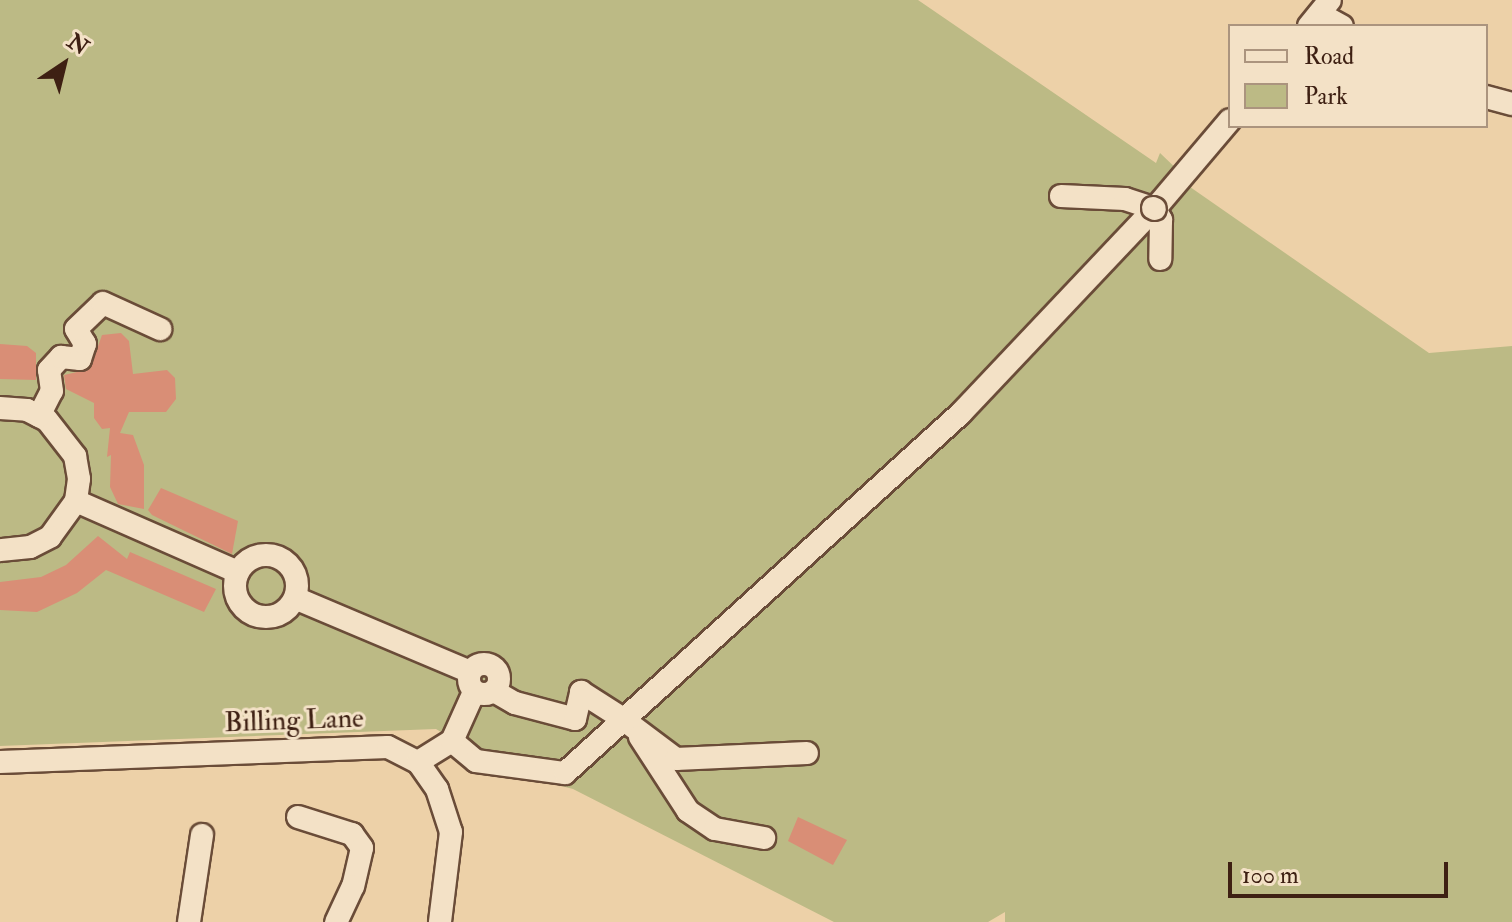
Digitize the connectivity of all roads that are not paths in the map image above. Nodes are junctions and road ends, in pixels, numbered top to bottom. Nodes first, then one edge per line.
1 (1320, 13) edge
2 (1339, 24) edge
3 (1488, 98) edge
4 (1512, 104) edge
5 (1228, 122) edge
6 (1061, 196) dead end
7 (1160, 259) dead end
8 (160, 329) dead end
9 (0, 408) edge
10 (39, 416) junction
11 (76, 501) junction
12 (0, 550) edge
13 (238, 572) junction
14 (295, 598) junction
15 (480, 685) junction
16 (628, 723) junction
17 (452, 741) junction
18 (807, 753) dead end
19 (0, 762) edge
20 (418, 762) junction
21 (298, 817) dead end
22 (202, 835) dead end
23 (764, 838) dead end
24 (189, 922) edge
25 (336, 922) edge
26 (440, 922) edge

1 - 2 street
3 - 4 street
5 - 17 street
6 - 7 street
8 - 10 street
9 - 10 street
10 - 11 street
11 - 12 street
11 - 13 street
13 - 14 street
13 - 14 street
14 - 15 street
15 - 16 street
15 - 17 street
16 - 18 street
16 - 23 street
17 - 20 street
19 - 20 street, Billing Lane
20 - 26 street
21 - 25 street
22 - 24 street

